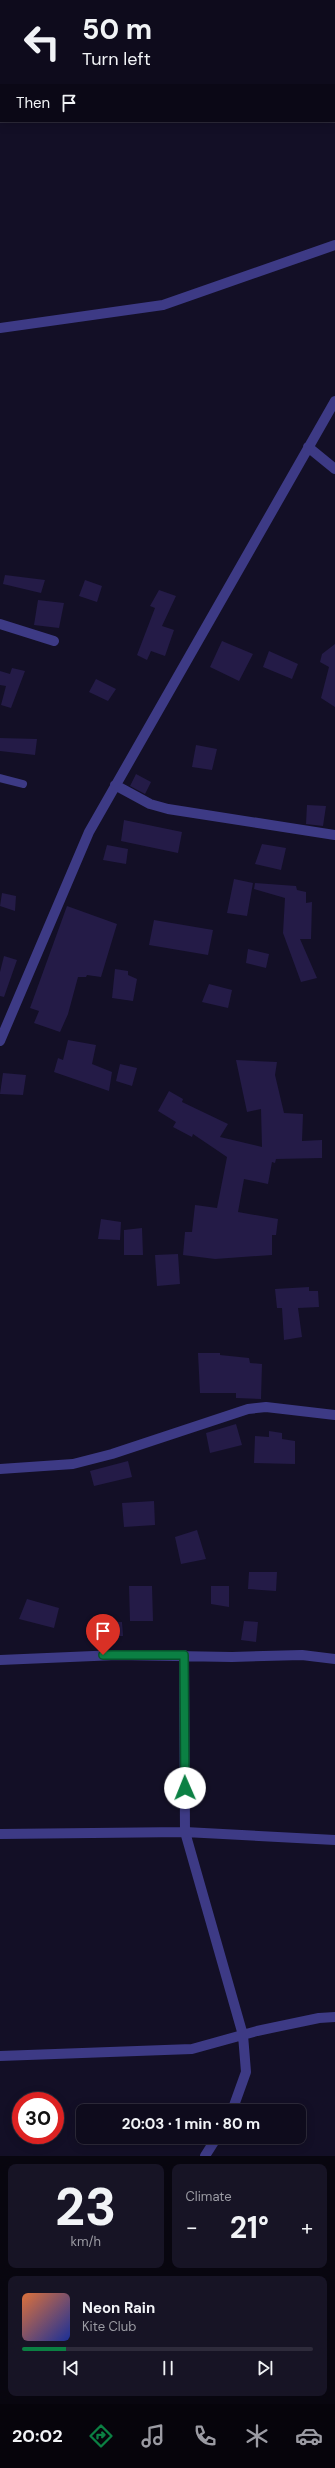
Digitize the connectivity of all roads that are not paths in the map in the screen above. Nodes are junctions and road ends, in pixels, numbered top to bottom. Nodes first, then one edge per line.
1 (335, 245) edge
2 (0, 328) edge
3 (335, 401) edge
4 (308, 447) junction
5 (331, 461) edge
6 (335, 468) edge
7 (0, 624) edge
8 (54, 641) dead end
9 (0, 778) edge
10 (23, 784) dead end
11 (115, 785) junction
12 (335, 835) edge
13 (0, 1041) edge
14 (335, 1415) edge
15 (0, 1469) edge
16 (184, 1655) junction
17 (335, 1659) edge
18 (0, 1660) edge
19 (185, 1832) junction
20 (0, 1834) edge
21 (335, 1840) edge
22 (335, 2017) edge
23 (244, 2035) junction
24 (0, 2056) edge
25 (235, 2104) edge
26 (213, 2144) edge
27 (205, 2156) edge

1 - 2 street
3 - 4 street
4 - 5 street
4 - 11 street
5 - 6 street
7 - 8 street
9 - 10 lane
11 - 12 street
11 - 13 street
14 - 15 street
16 - 17 street
16 - 18 street
16 - 19 street
19 - 20 street
19 - 21 street
19 - 23 street
22 - 23 street
23 - 24 street
23 - 25 street
26 - 27 street

